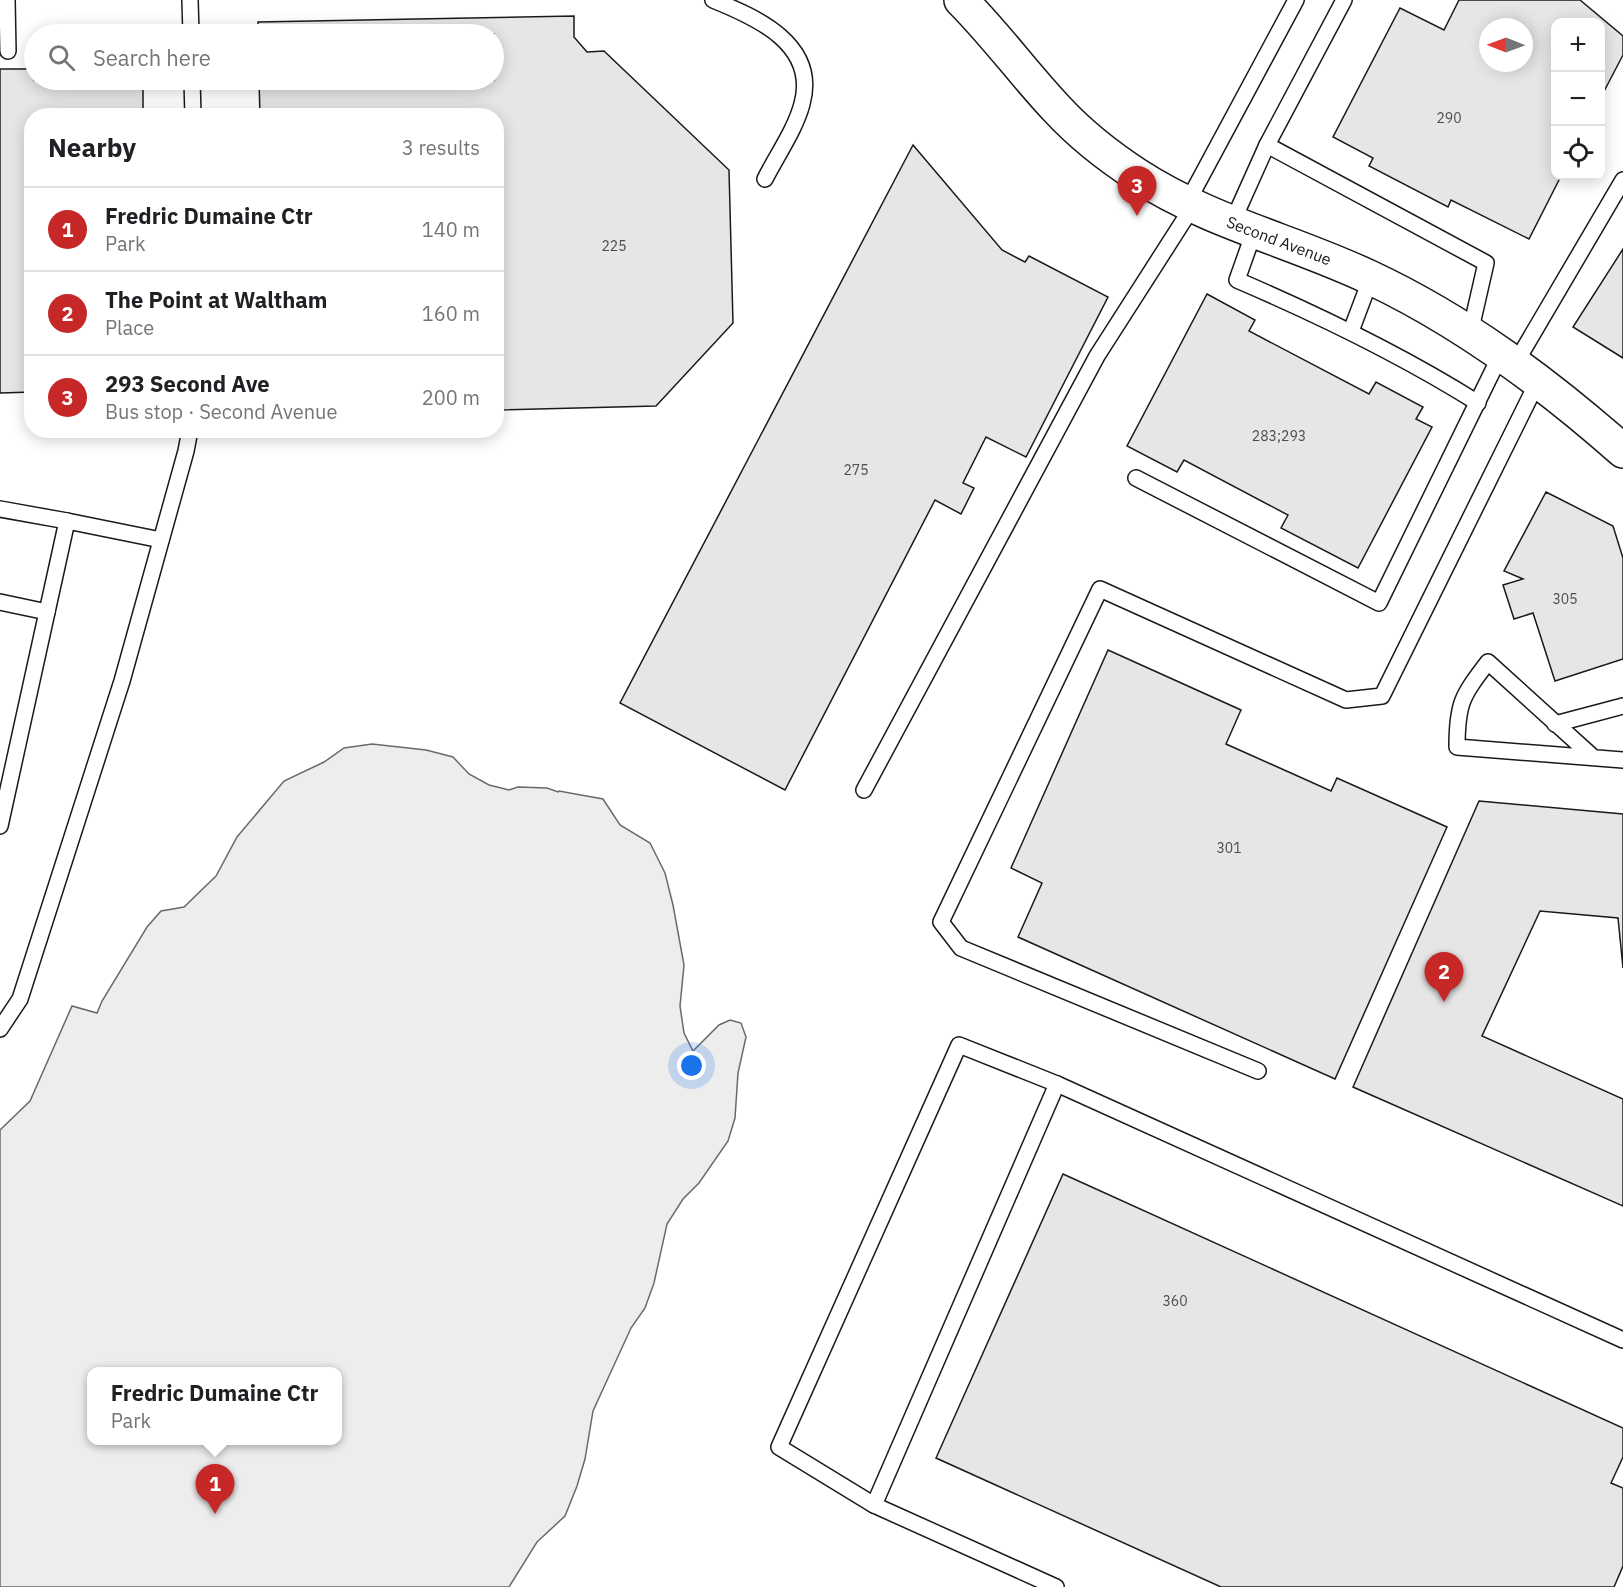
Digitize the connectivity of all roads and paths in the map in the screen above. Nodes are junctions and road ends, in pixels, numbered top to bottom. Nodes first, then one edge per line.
1 (7, 0) edge
2 (190, 0) edge
3 (713, 0) edge
4 (961, 0) edge
5 (1296, 0) edge
6 (1344, 0) edge
7 (191, 24) edge
8 (8, 51) dead end
9 (192, 90) edge
10 (193, 108) edge
11 (1268, 145) junction
12 (765, 179) dead end
13 (1623, 180) edge
14 (1190, 204) junction
15 (1243, 227) junction
16 (1371, 278) junction
17 (1351, 331) junction
18 (1470, 333) junction
19 (1518, 366) junction
20 (1478, 403) junction
21 (188, 438) edge
22 (1623, 451) edge
23 (1136, 478) dead end
24 (0, 509) edge
25 (67, 521) junction
26 (160, 540) junction
27 (0, 602) edge
28 (47, 612) junction
29 (1623, 706) edge
30 (1555, 724) junction
31 (1594, 758) junction
32 (1623, 760) edge
33 (864, 790) dead end
34 (0, 826) edge
35 (0, 1029) edge
36 (1258, 1071) dead end
37 (1057, 1084) junction
38 (1623, 1340) edge
39 (874, 1505) junction
40 (1056, 1587) edge

1 - 8 lane
2 - 7 lane
3 - 12 lane
4 - 14 street, Second Avenue
5 - 14 lane
6 - 11 lane
9 - 10 lane
11 - 15 lane
11 - 18 lane
13 - 19 lane
14 - 15 street, Second Avenue
14 - 33 lane
15 - 16 street, Second Avenue
15 - 17 lane
16 - 17 lane
16 - 18 street, Second Avenue
17 - 20 lane
18 - 19 street, Second Avenue
19 - 20 lane
19 - 22 street, Second Avenue
19 - 36 lane
20 - 23 lane
21 - 26 lane
24 - 25 lane
25 - 26 lane
25 - 28 lane
26 - 35 lane
27 - 28 lane
28 - 34 lane
29 - 30 lane
30 - 31 lane
30 - 31 lane
31 - 32 lane
37 - 38 lane
37 - 39 lane
37 - 39 lane
39 - 40 lane

